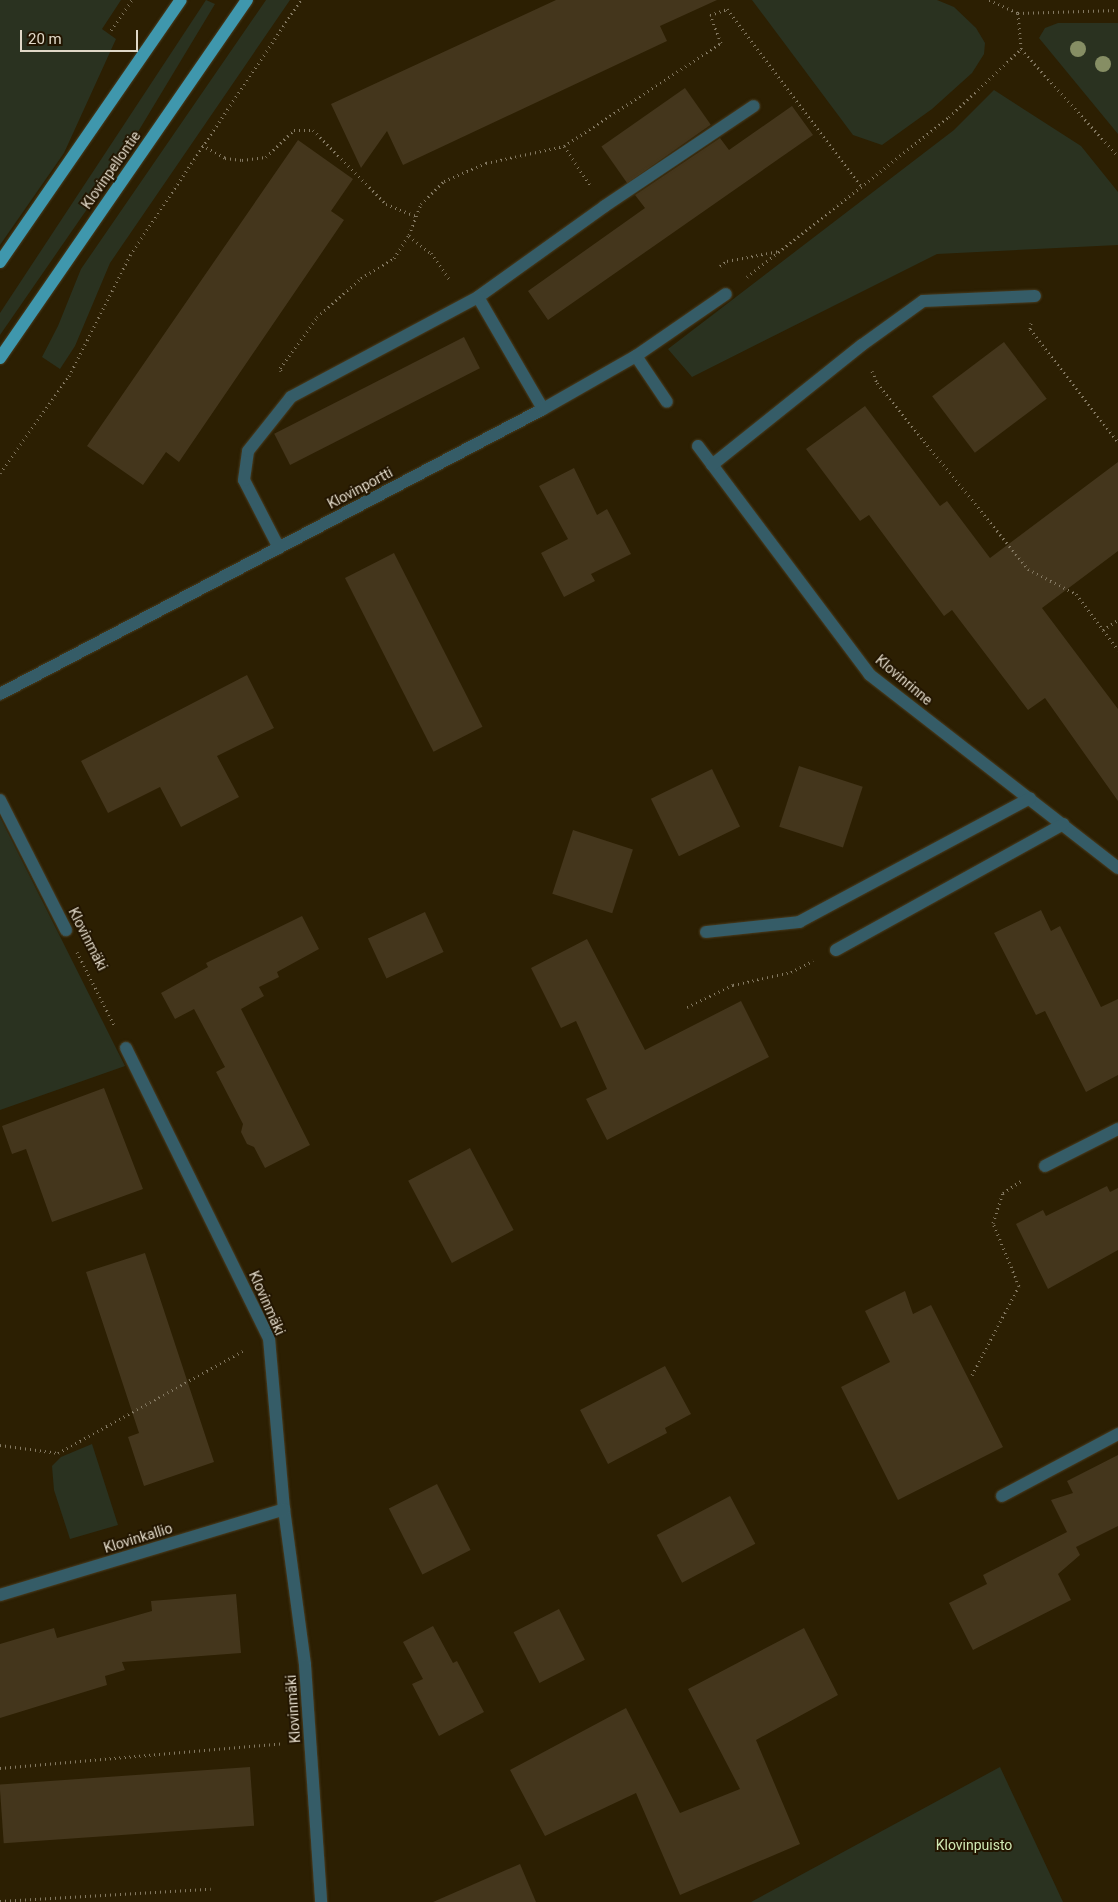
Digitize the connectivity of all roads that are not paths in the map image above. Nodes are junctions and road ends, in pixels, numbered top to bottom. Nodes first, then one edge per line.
1 (181, 0) edge
2 (247, 0) edge
3 (754, 106) dead end
4 (0, 262) edge
5 (726, 294) road end
6 (1035, 296) road end
7 (478, 298) junction
8 (636, 356) junction
9 (0, 358) edge
10 (667, 402) dead end
11 (542, 409) junction
12 (698, 446) dead end
13 (712, 465) junction
14 (279, 548) junction
15 (0, 694) edge
16 (1030, 798) junction
17 (0, 800) edge
18 (1063, 824) junction
19 (1118, 868) edge
20 (66, 930) road end
21 (706, 932) dead end
22 (836, 950) road end
23 (126, 1048) road end
24 (1118, 1129) edge
25 (1045, 1166) road end
26 (1118, 1434) edge
27 (1002, 1496) dead end
28 (284, 1509) junction
29 (0, 1595) edge
30 (321, 1902) edge

1 - 4 main road
2 - 9 main road, Klovinpellontie
3 - 7 street
5 - 8 street, Klovinportti
6 - 13 street
7 - 11 street
7 - 14 street
8 - 10 street
8 - 11 street, Klovinportti
11 - 14 street, Klovinportti
12 - 13 street, Klovinrinne
13 - 16 street, Klovinrinne
14 - 15 street, Klovinportti
16 - 18 street, Klovinrinne
16 - 21 street
17 - 20 street, Klovinmäki
18 - 19 street, Klovinrinne
18 - 22 street
23 - 28 street, Klovinmäki
24 - 25 street
26 - 27 street
28 - 29 street, Klovinkallio
28 - 30 street, Klovinmäki

